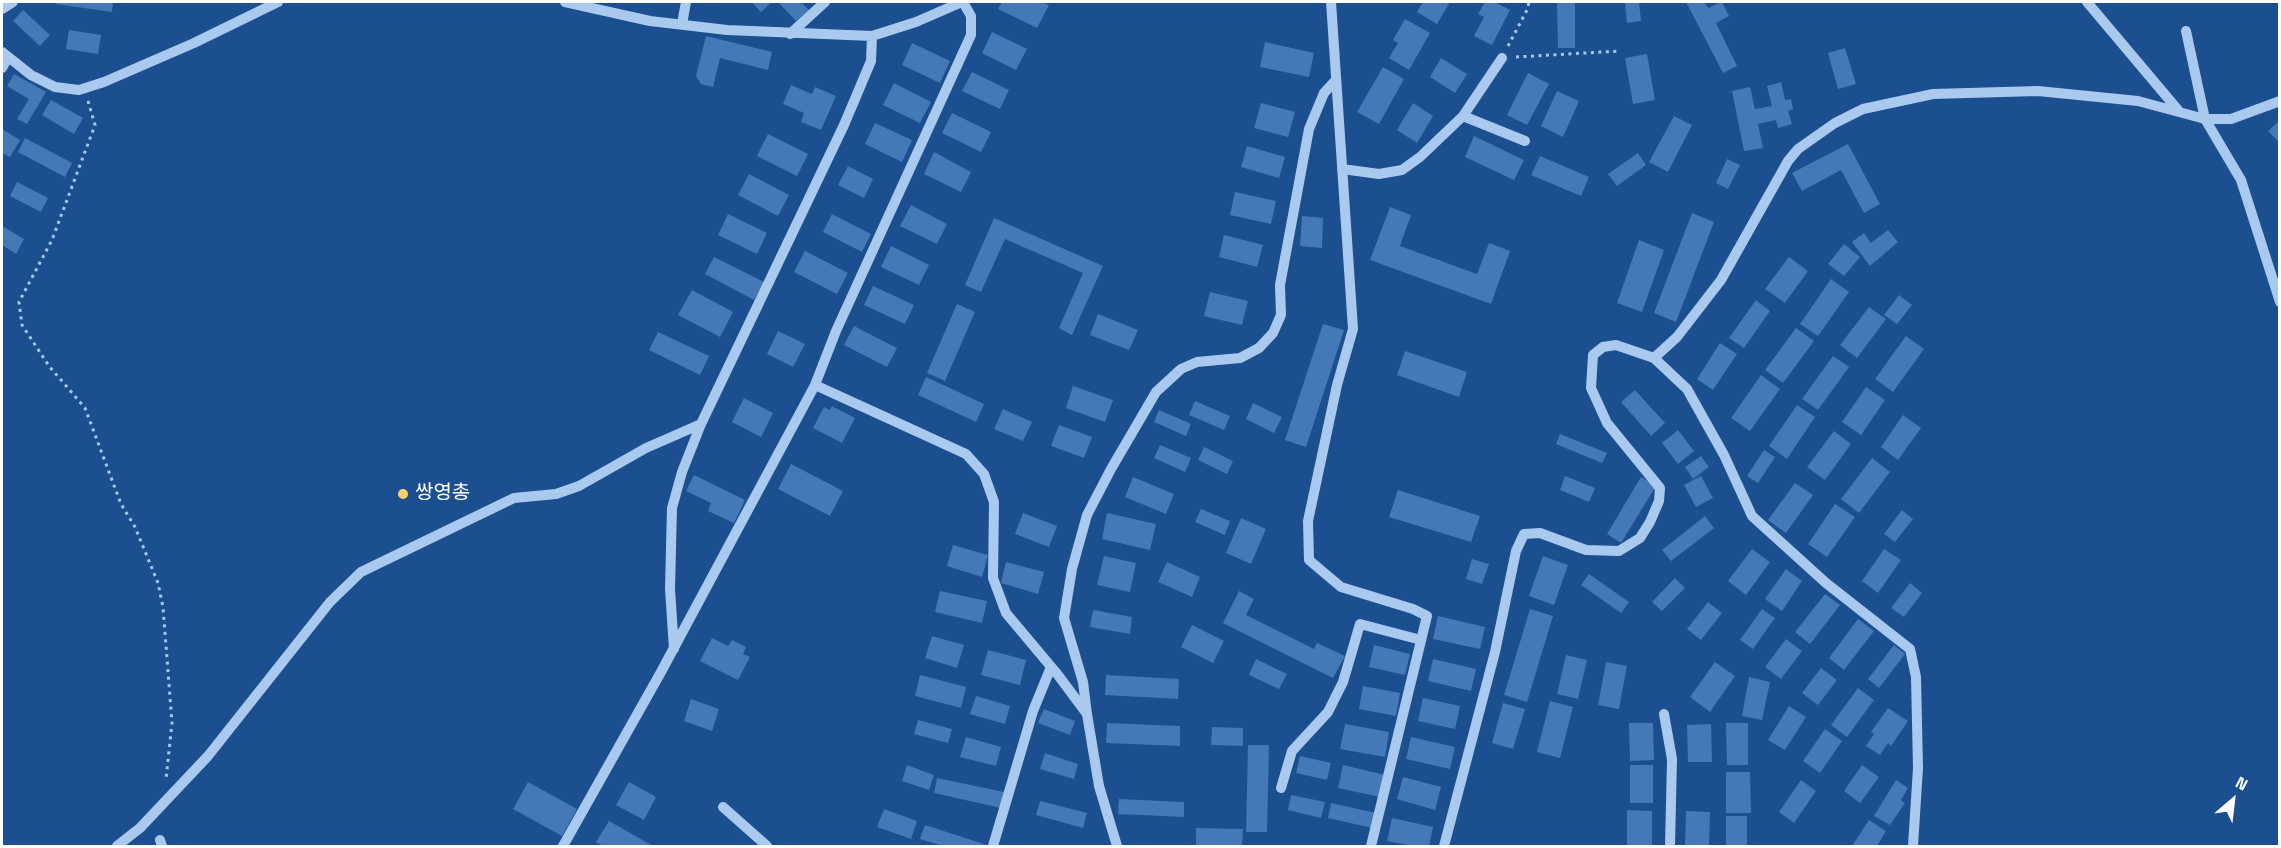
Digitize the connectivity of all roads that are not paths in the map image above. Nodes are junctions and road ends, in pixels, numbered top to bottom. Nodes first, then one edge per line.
1 (13, 2) edge
2 (263, 2) edge
3 (277, 2) edge
4 (565, 2) edge
5 (686, 2) edge
6 (825, 2) edge
7 (962, 2) edge
8 (1331, 2) edge
9 (2087, 2) edge
10 (602, 6) edge
11 (2, 9) edge
12 (681, 24) junction
13 (2186, 31) dead end
14 (790, 34) junction
15 (872, 36) junction
16 (5, 55) edge
17 (1502, 58) road end
18 (2, 68) edge
19 (1336, 80) junction
20 (2280, 101) edge
21 (2178, 110) junction
22 (1463, 116) junction
23 (2205, 120) junction
24 (1525, 141) dead end
25 (1342, 169) junction
26 (2280, 302) edge
27 (1654, 358) junction
28 (815, 385) junction
29 (701, 424) junction
30 (1421, 640) junction
31 (674, 649) junction
32 (1051, 667) junction
33 (1087, 714) junction
34 (1664, 714) dead end
35 (1281, 788) dead end
36 (723, 807) dead end
37 (117, 846) edge
38 (563, 846) edge
39 (767, 846) edge
40 (993, 846) edge
41 (1117, 846) edge
42 (1371, 846) edge
43 (1444, 846) edge
44 (1670, 846) edge
45 (1913, 846) edge

1 - 11 street
2 - 3 street
3 - 16 street
4 - 10 street
5 - 12 street
6 - 14 street
7 - 15 street
7 - 28 street
8 - 19 street
9 - 21 street
10 - 12 street
12 - 14 street
13 - 23 street
14 - 15 street
15 - 29 street
16 - 18 street
17 - 22 street
19 - 25 street
19 - 33 street
20 - 23 street
21 - 23 street
21 - 27 street
22 - 24 street
22 - 25 street
23 - 26 street
25 - 30 street
27 - 43 street
27 - 45 street
28 - 31 street
28 - 32 street
29 - 31 street
29 - 37 street
30 - 35 street
30 - 42 street
31 - 38 street
32 - 33 street
32 - 40 street
33 - 41 street
34 - 44 street
36 - 39 street

